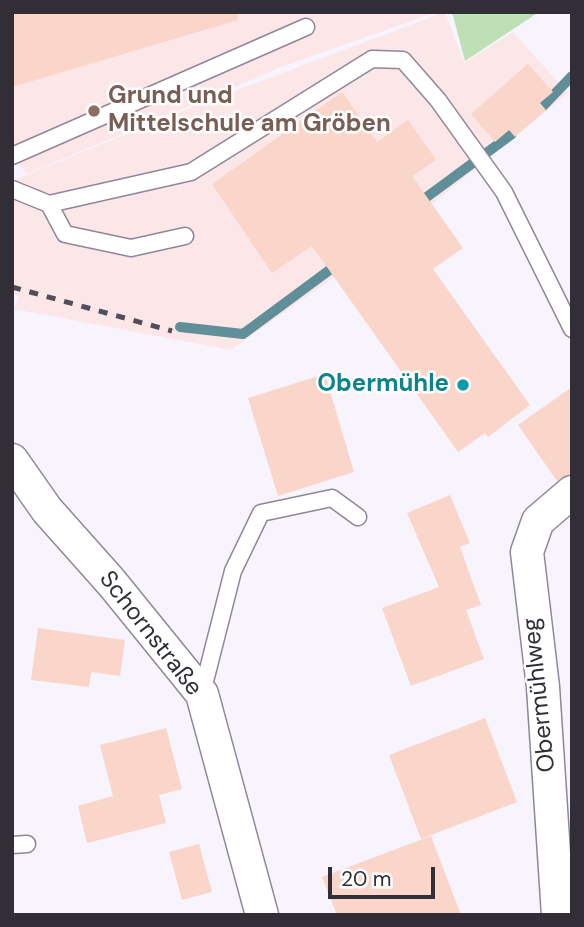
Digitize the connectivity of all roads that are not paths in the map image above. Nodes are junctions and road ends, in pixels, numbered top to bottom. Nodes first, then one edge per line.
1 (306, 27) dead end
2 (12, 156) edge
3 (12, 189) edge
4 (49, 204) junction
5 (185, 236) dead end
6 (572, 329) edge
7 (12, 460) edge
8 (572, 492) edge
9 (358, 517) dead end
10 (202, 694) junction
11 (262, 915) edge
12 (558, 915) edge

1 - 2 lane
3 - 4 lane
4 - 5 lane
4 - 6 lane
7 - 10 street, Schornstraße
8 - 12 street, Obermühlweg
9 - 10 lane
10 - 11 street, Schornstraße

